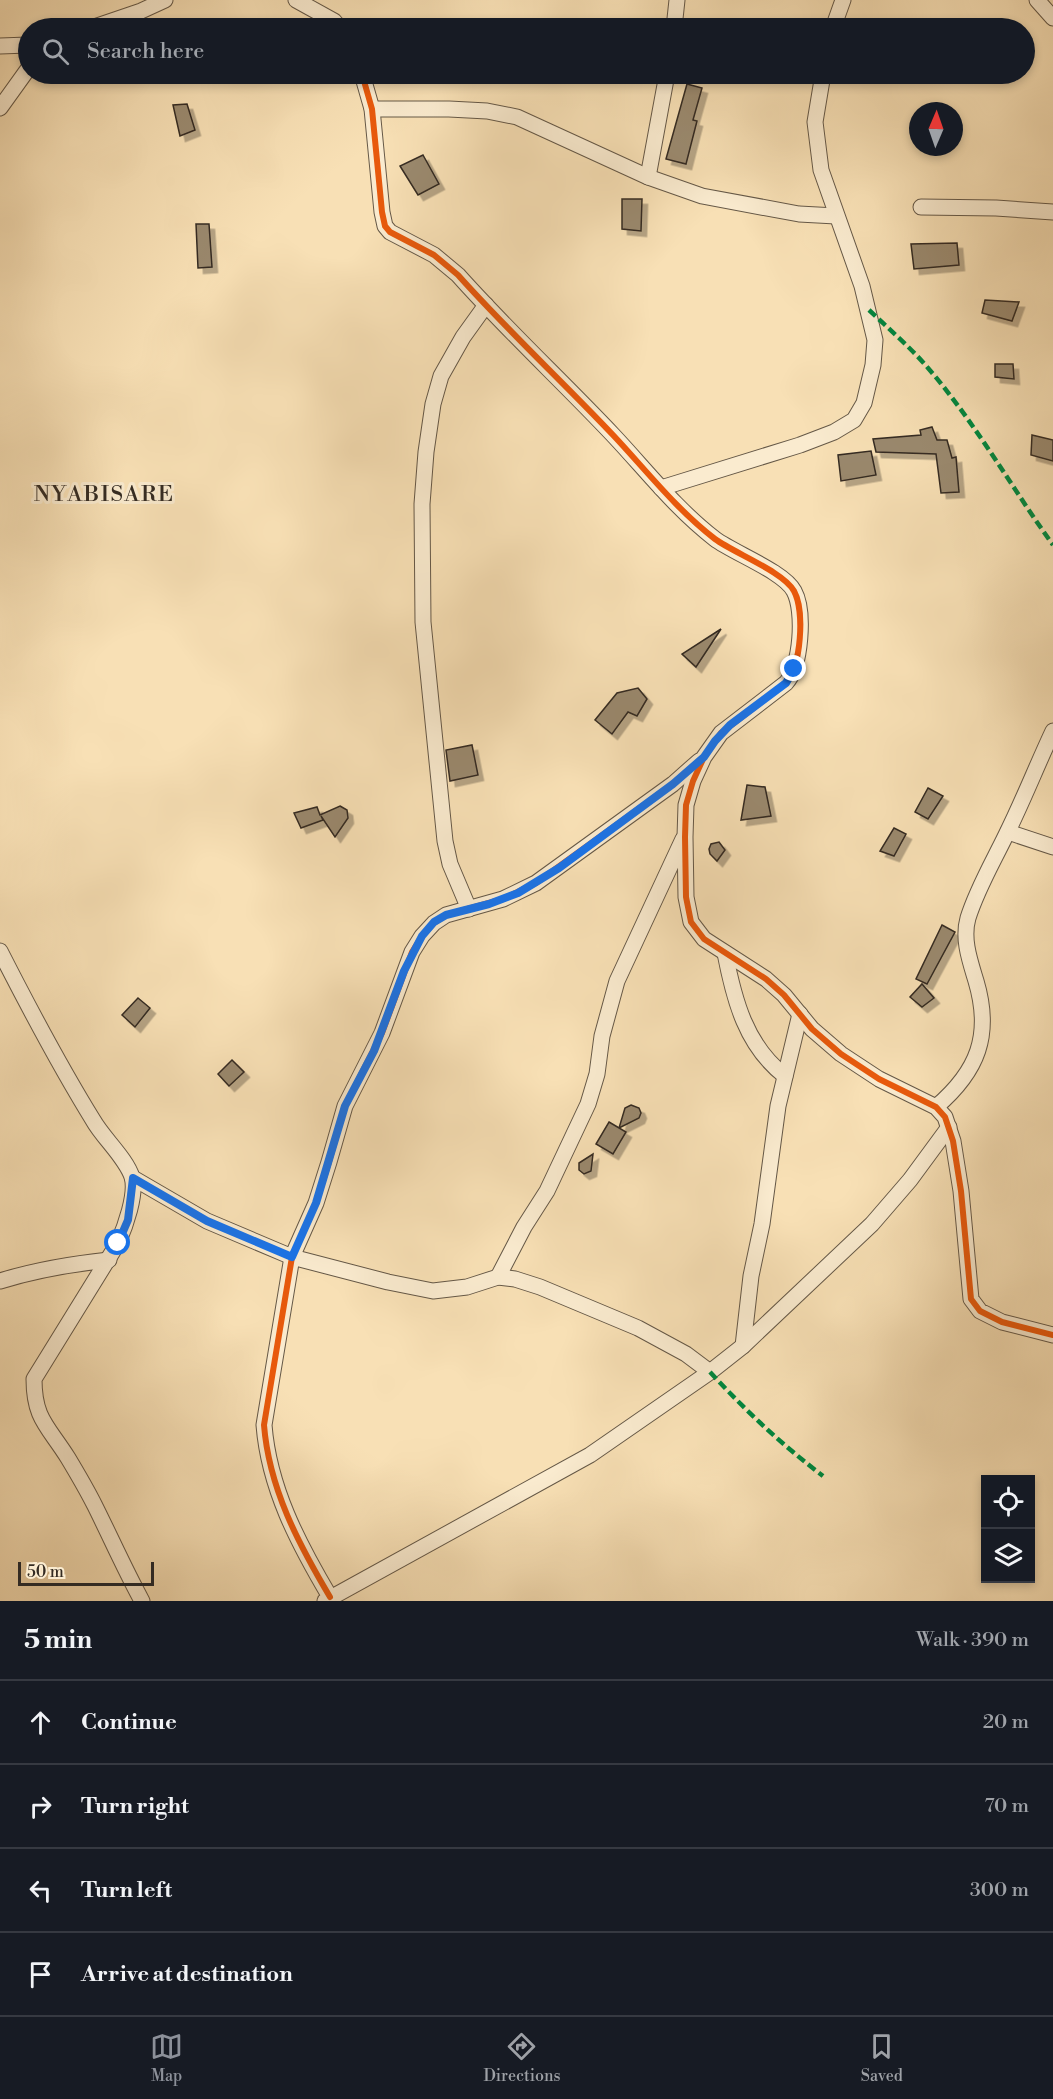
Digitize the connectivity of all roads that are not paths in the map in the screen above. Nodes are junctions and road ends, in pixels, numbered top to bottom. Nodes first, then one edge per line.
1 (165, 0) edge
2 (297, 0) edge
3 (677, 0) edge
4 (843, 0) edge
5 (1037, 0) edge
6 (120, 18) edge
7 (327, 18) edge
8 (675, 18) edge
9 (837, 18) edge
10 (1053, 18) edge
11 (18, 45) edge
12 (0, 46) edge
13 (18, 83) edge
14 (365, 84) edge
15 (665, 84) edge
16 (821, 84) edge
17 (0, 108) edge
18 (372, 109) junction
19 (648, 177) junction
20 (921, 207) dead end
21 (1053, 212) edge
22 (836, 216) junction
23 (486, 305) junction
24 (661, 488) junction
25 (1053, 730) edge
26 (704, 757) junction
27 (1008, 832) junction
28 (685, 837) junction
29 (1053, 847) edge
30 (469, 909) junction
31 (0, 951) edge
32 (725, 953) junction
33 (800, 1014) junction
34 (785, 1076) junction
35 (936, 1107) junction
36 (949, 1127) junction
37 (133, 1178) junction
38 (292, 1257) junction
39 (109, 1260) junction
40 (498, 1277) junction
41 (0, 1281) edge
42 (1053, 1335) edge
43 (743, 1346) junction
44 (710, 1372) junction
45 (327, 1599) edge
46 (142, 1601) edge

1 - 6 street
2 - 7 street
3 - 8 street
4 - 9 street
5 - 10 street
11 - 12 street
13 - 17 street
14 - 18 street
15 - 19 street
16 - 22 street
18 - 19 street
18 - 23 street
19 - 22 street
20 - 21 street
22 - 24 street
23 - 24 street
23 - 30 street
24 - 26 street
25 - 27 street
26 - 28 street
26 - 30 street
27 - 29 street
27 - 35 street
28 - 32 street
28 - 40 street
30 - 38 street
31 - 37 street
32 - 33 street
32 - 34 street
33 - 34 street
33 - 35 street
34 - 43 street
35 - 36 street
36 - 42 street
36 - 43 street
37 - 38 street
37 - 39 street
38 - 40 street
38 - 45 street
39 - 41 street
39 - 46 street
40 - 44 street
43 - 44 street
44 - 45 street

